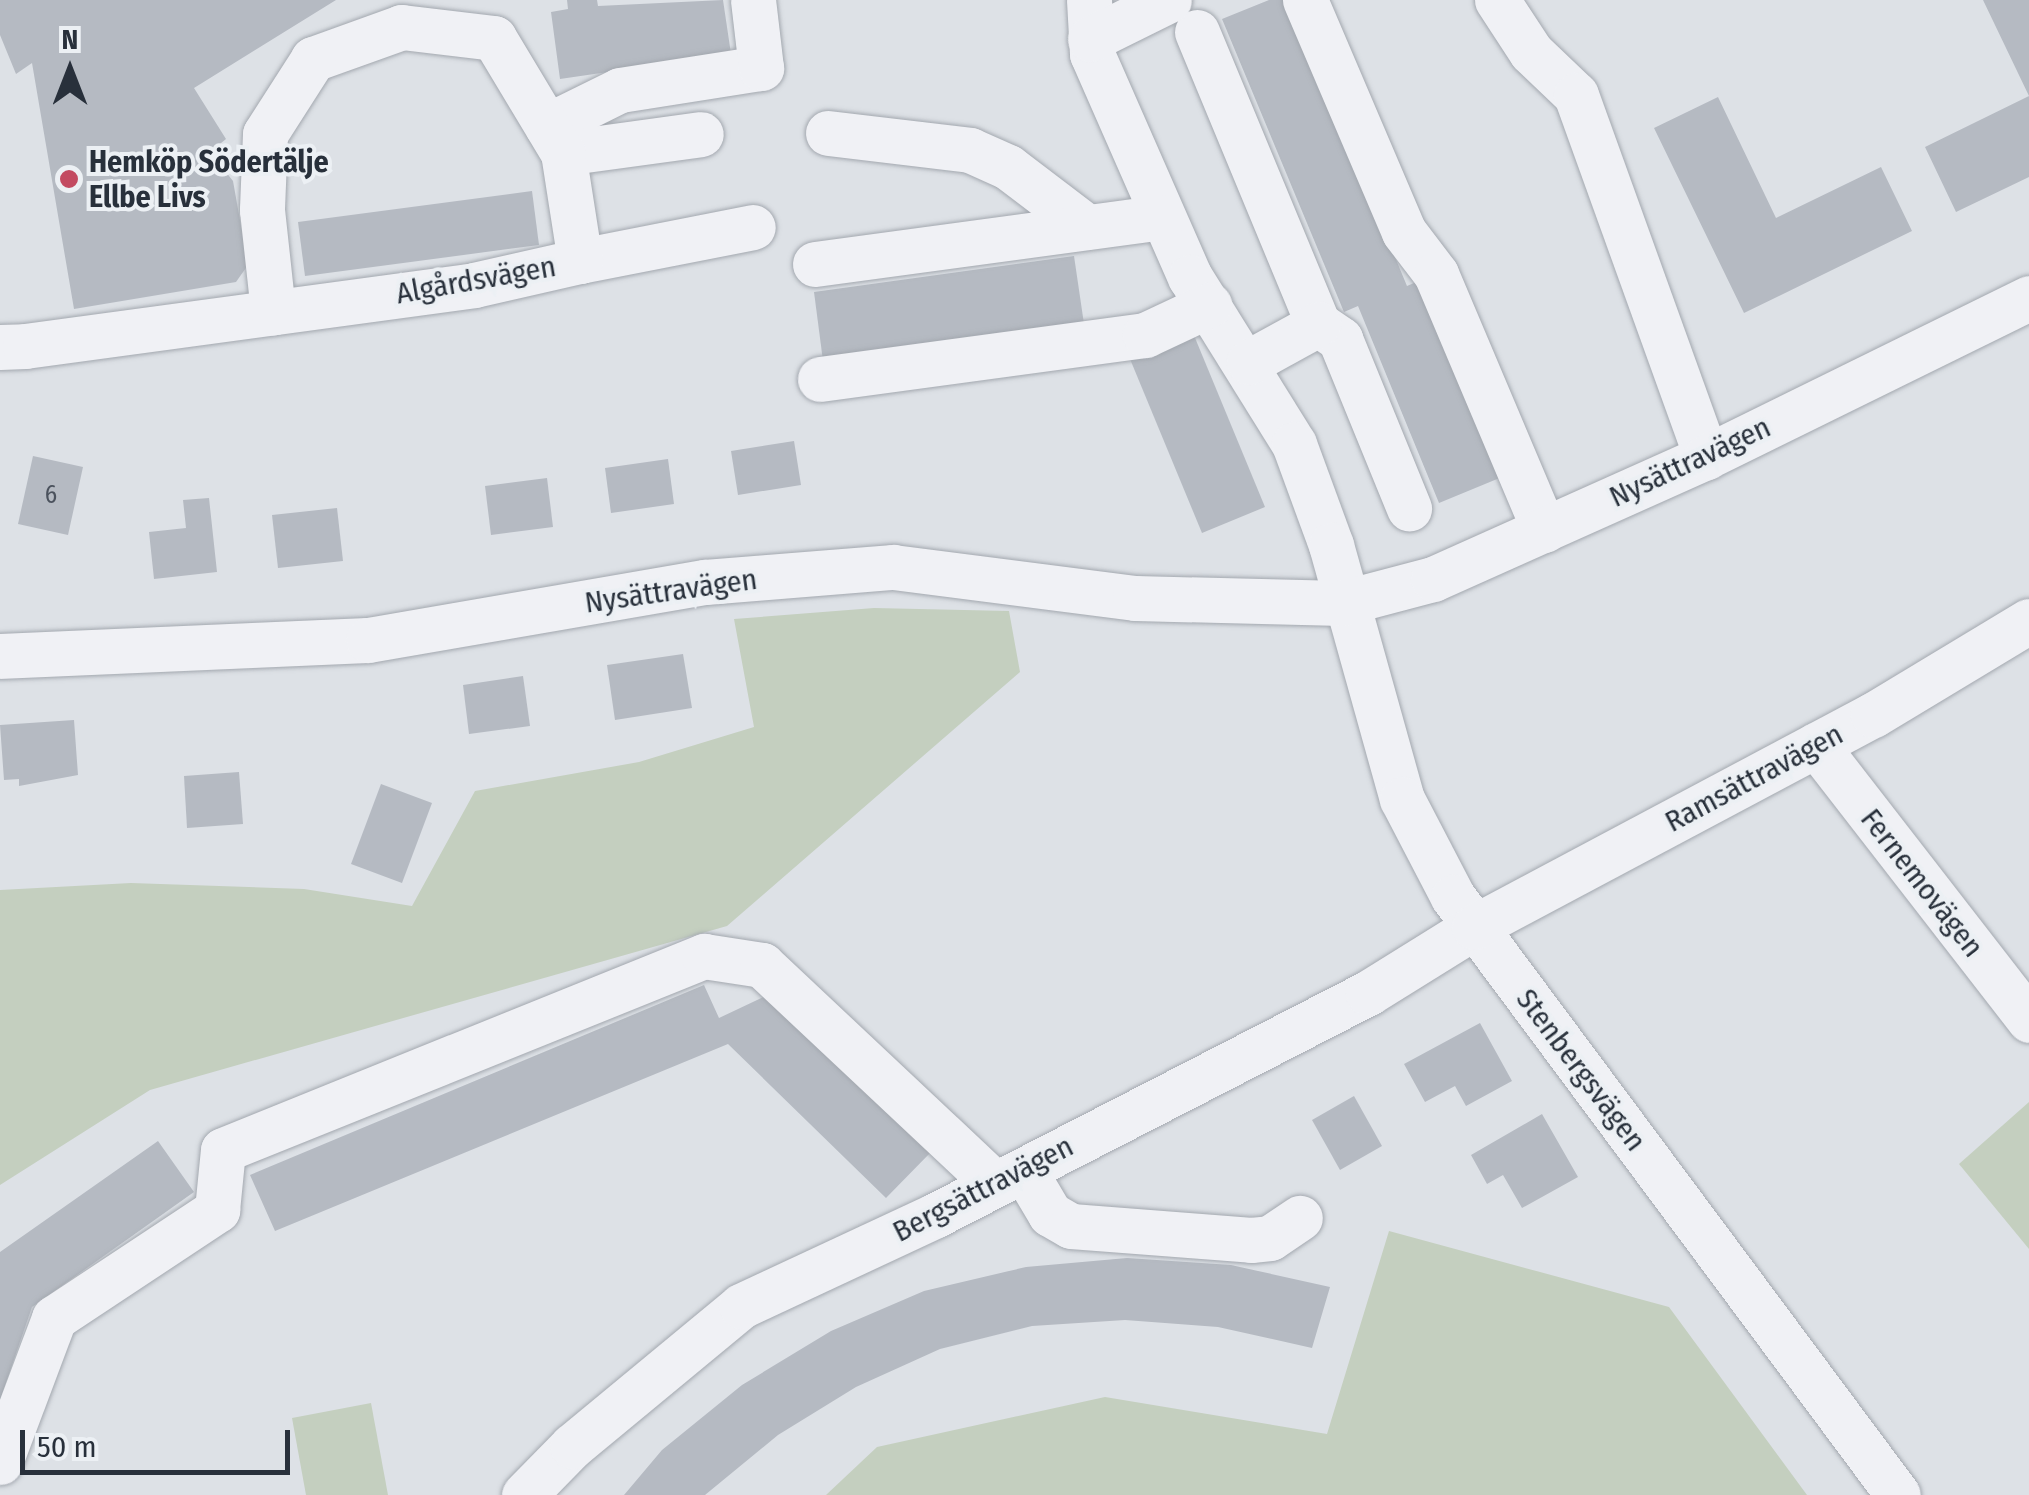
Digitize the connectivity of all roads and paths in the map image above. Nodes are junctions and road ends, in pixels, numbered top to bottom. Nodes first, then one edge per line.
1 (753, 0) edge
2 (1305, 0) edge
3 (1497, 0) edge
4 (1183, 16) edge
5 (1089, 19) edge
6 (828, 133) dead end
7 (701, 134) dead end
8 (555, 140) junction
9 (1163, 217) junction
10 (753, 227) dead end
11 (1087, 227) junction
12 (580, 261) junction
13 (816, 264) dead end
14 (2029, 298) edge
15 (1209, 305) junction
16 (273, 312) junction
17 (1318, 324) junction
18 (0, 347) edge
19 (1248, 362) junction
20 (820, 379) dead end
21 (1706, 457) junction
22 (1409, 508) dead end
23 (1544, 530) junction
24 (1342, 603) junction
25 (2029, 621) edge
26 (0, 656) edge
27 (1816, 746) junction
28 (1474, 927) junction
29 (2029, 1020) edge
30 (1010, 1177) junction
31 (1300, 1218) dead end
32 (0, 1465) edge
33 (6, 1495) edge
34 (524, 1495) edge
35 (1898, 1495) edge

1 - 8 street
2 - 23 street
3 - 21 street
4 - 5 street
4 - 17 street
5 - 9 street
6 - 11 street
7 - 8 street
8 - 12 street, Algårdsvägen
8 - 16 street, Algårdsvägen
9 - 11 street
9 - 15 street
10 - 12 street
11 - 13 street
12 - 16 street, Algårdsvägen
14 - 21 street, Nysättravägen
15 - 19 street
15 - 20 street
16 - 18 street, Algårdsvägen
17 - 19 street
17 - 22 street
19 - 24 street
21 - 23 street, Nysättravägen
23 - 24 street, Nysättravägen
24 - 26 street, Nysättravägen
24 - 28 street, Stenbergsvägen
25 - 27 street, Ramsättravägen
27 - 28 street, Ramsättravägen
27 - 29 street, Fernemovägen
28 - 30 street, Bergsättravägen
28 - 35 street, Stenbergsvägen
30 - 31 street
30 - 32 street
30 - 34 street, Bergsättravägen
32 - 33 street

